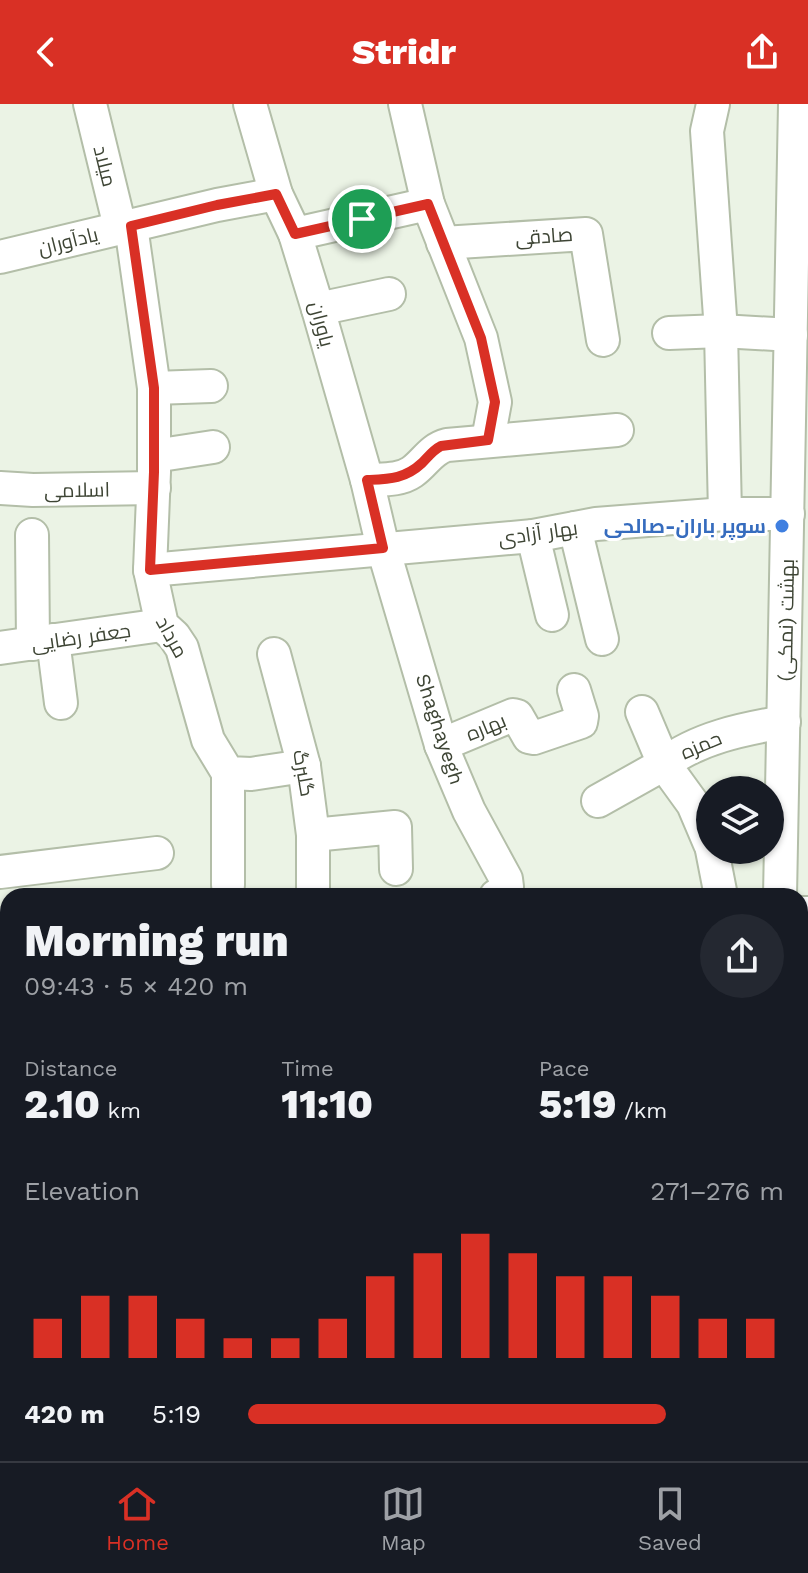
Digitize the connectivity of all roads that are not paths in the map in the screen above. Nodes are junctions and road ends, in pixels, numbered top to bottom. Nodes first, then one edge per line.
1 (90, 104) edge
2 (250, 104) edge
3 (405, 104) edge
4 (713, 104) edge
5 (795, 104) edge
6 (276, 194) junction
7 (428, 204) junction
8 (125, 227) junction
9 (295, 234) junction
10 (443, 243) junction
11 (0, 257) edge
12 (389, 294) dead end
13 (318, 309) junction
14 (721, 331) junction
15 (669, 333) dead end
16 (791, 335) junction
17 (603, 340) dead end
18 (211, 386) dead end
19 (154, 388) junction
20 (617, 430) dead end
21 (488, 440) junction
22 (213, 447) dead end
23 (154, 456) junction
24 (798, 458) edge
25 (367, 480) junction
26 (0, 488) edge
27 (154, 488) junction
28 (725, 514) junction
29 (788, 514) junction
30 (575, 528) junction
31 (32, 535) dead end
32 (533, 536) junction
33 (383, 548) junction
34 (150, 570) junction
35 (552, 615) dead end
36 (162, 625) junction
37 (602, 639) dead end
38 (43, 642) junction
39 (0, 648) edge
40 (274, 654) dead end
41 (574, 690) dead end
42 (61, 703) dead end
43 (642, 712) dead end
44 (784, 722) junction
45 (441, 745) junction
46 (664, 764) junction
47 (304, 766) junction
48 (228, 773) junction
49 (598, 801) dead end
50 (696, 811) edge
51 (313, 835) junction
52 (157, 853) dead end
53 (714, 864) edge
54 (396, 869) dead end
55 (0, 872) edge
56 (228, 885) dead end
57 (313, 888) edge
58 (507, 888) edge
59 (719, 888) edge
60 (780, 888) edge

1 - 8 street, میلاد
2 - 6 street, یاوران
3 - 7 street
4 - 14 street
5 - 16 street, بهشت (نمکی)
6 - 8 street, یادآوران
6 - 9 street, یاوران
7 - 9 street
7 - 10 street
8 - 11 street, یادآوران
8 - 19 street, مرداد
9 - 13 street, یاوران
10 - 17 street, صادقی
10 - 21 street
12 - 13 street
13 - 25 street, یاوران
14 - 15 street
14 - 16 street
14 - 28 street
16 - 24 street, بهشت (نمکی)
18 - 19 street
19 - 23 street, مرداد
20 - 21 street
21 - 25 street
22 - 23 street
23 - 27 street, مرداد
24 - 29 street, بهشت (نمکی)
25 - 33 street, یاوران
26 - 27 street, اسلامی
27 - 34 street, مرداد
28 - 29 street, بهار آزادی
28 - 30 street, بهار آزادی
29 - 44 street, بهشت (نمکی)
30 - 32 street, بهار آزادی
30 - 37 street
31 - 38 street
32 - 33 street, بهار آزادی
32 - 35 street
33 - 34 street, بهار آزادی
33 - 45 street, Shaghayegh
34 - 36 street, مرداد
36 - 38 street, جعفر رضایی
36 - 48 street, مرداد
38 - 39 street, جعفر رضایی
38 - 42 street
40 - 47 street, گلبرگ
41 - 45 street, بهاره
43 - 46 street
44 - 46 street, حمزه
44 - 60 street, بهشت (نمکی)
45 - 58 street, Shaghayegh
46 - 49 street
46 - 50 street, حمزه
47 - 48 street
47 - 51 street, گلبرگ
48 - 56 street
51 - 54 street
51 - 57 street, گلبرگ
52 - 55 street
53 - 59 street, حمزه

